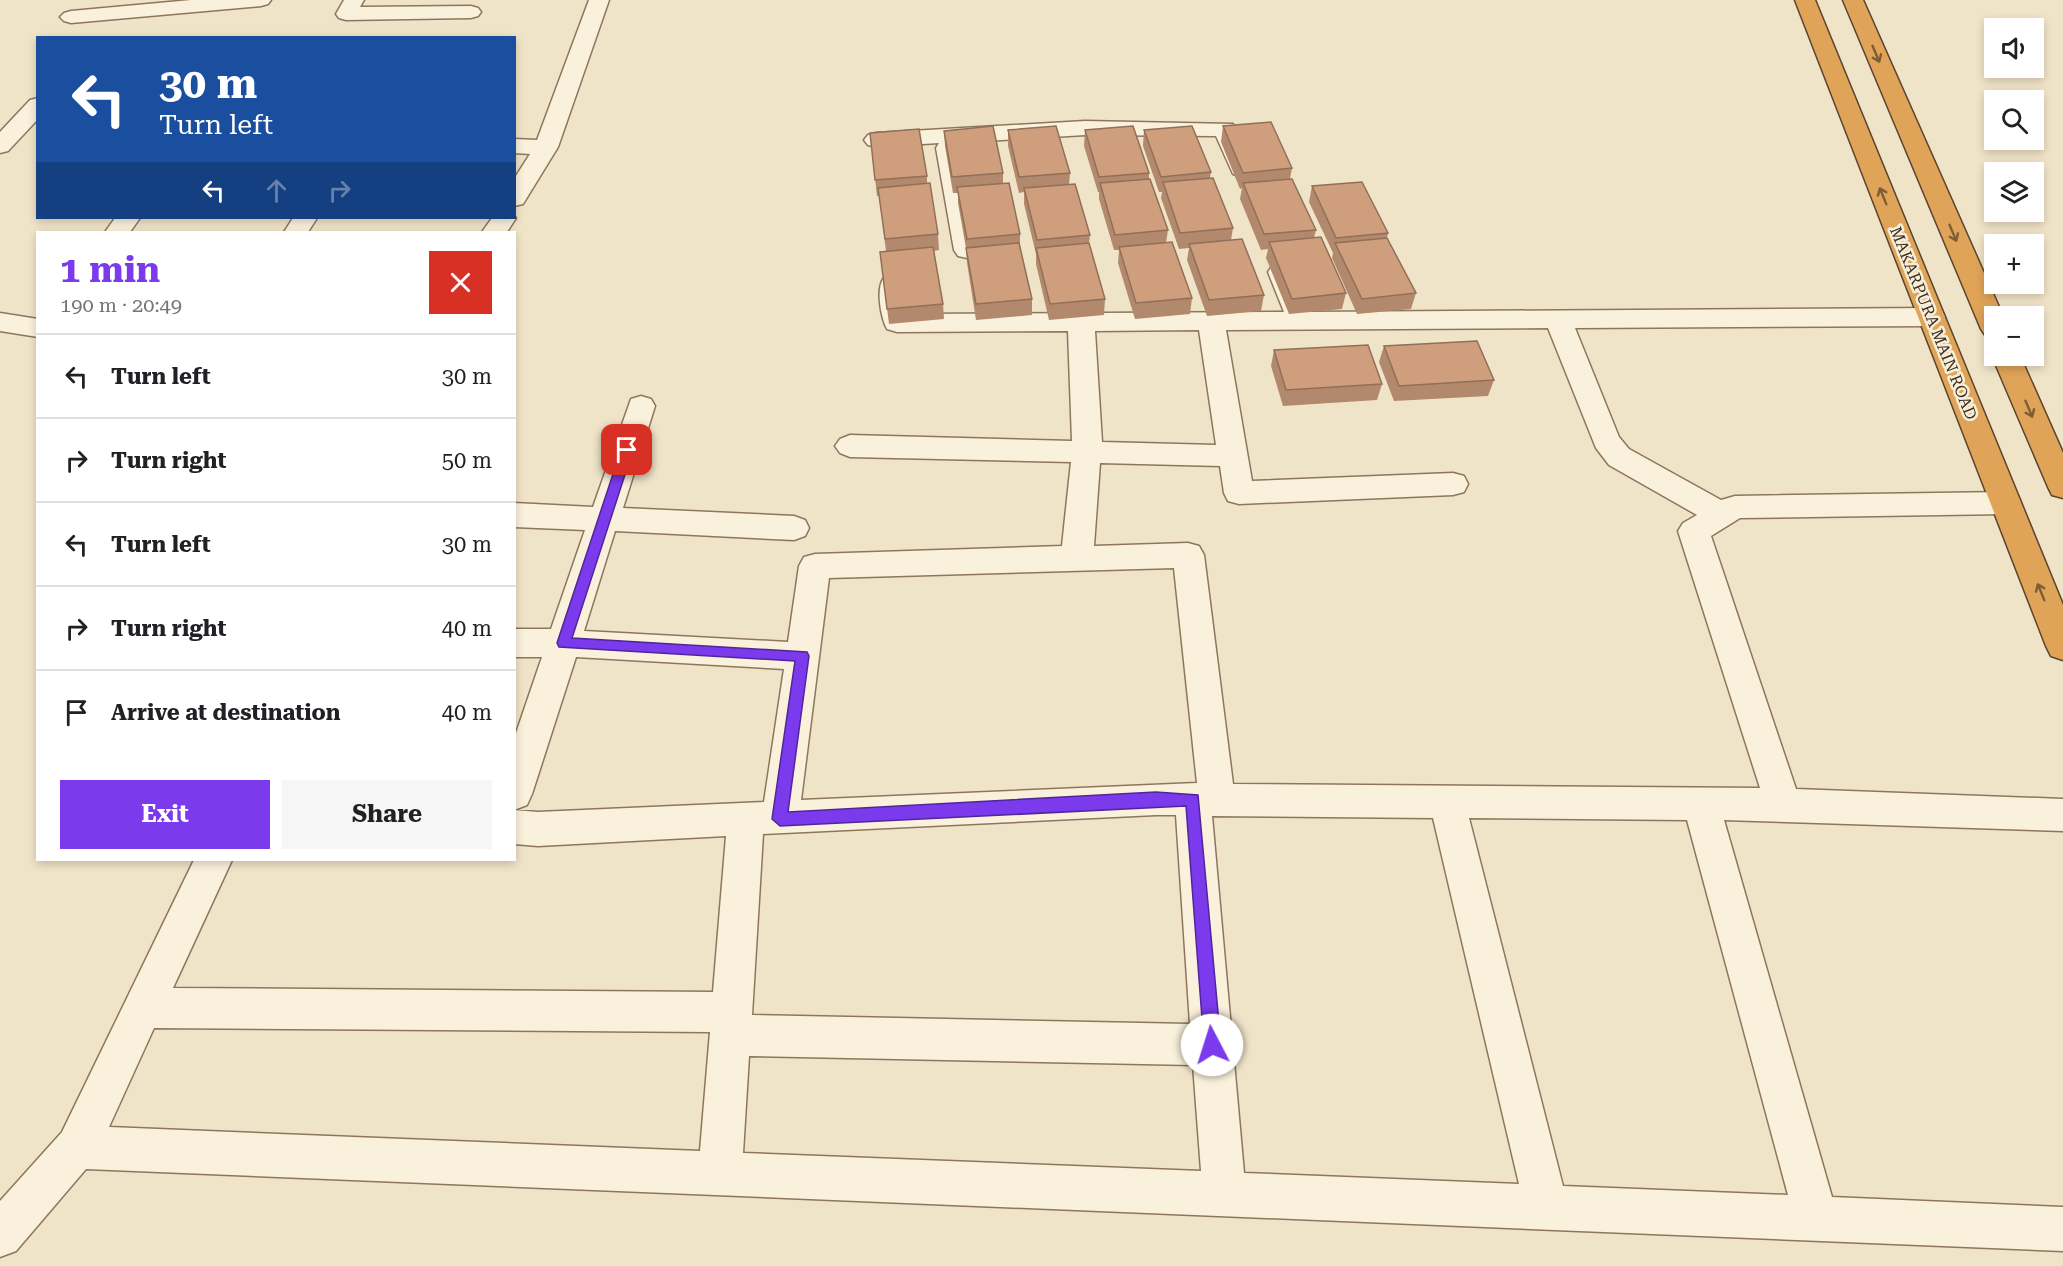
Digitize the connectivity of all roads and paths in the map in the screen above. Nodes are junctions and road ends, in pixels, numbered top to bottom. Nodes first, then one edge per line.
1 (261, 0) edge
2 (354, 0) edge
3 (599, 0) edge
4 (1805, 0) edge
5 (1853, 0) edge
6 (470, 14) edge
7 (71, 16) dead end
8 (36, 107) edge
9 (946, 137) junction
10 (0, 146) edge
11 (516, 146) edge
12 (546, 147) junction
13 (875, 163) edge
14 (1250, 193) edge
15 (516, 196) edge
16 (127, 219) edge
17 (118, 231) edge
18 (1271, 246) edge
19 (889, 266) edge
20 (976, 300) junction
21 (1985, 306) edge
22 (1932, 317) junction
23 (1558, 320) junction
24 (1211, 321) junction
25 (1300, 321) junction
26 (0, 322) edge
27 (1081, 322) junction
28 (36, 328) edge
29 (2010, 366) edge
30 (641, 406) dead end
31 (850, 446) dead end
32 (1086, 453) junction
33 (1233, 456) junction
34 (1453, 484) dead end
35 (2063, 487) edge
36 (2006, 503) junction
37 (516, 514) edge
38 (1722, 515) junction
39 (605, 517) junction
40 (794, 528) dead end
41 (1077, 558) junction
42 (516, 643) edge
43 (564, 643) junction
44 (2063, 646) edge
45 (802, 656) junction
46 (516, 788) edge
47 (1205, 800) junction
48 (1447, 802) junction
49 (1701, 804) junction
50 (1783, 805) junction
51 (2063, 815) edge
52 (763, 820) junction
53 (516, 827) edge
54 (213, 861) edge
55 (143, 1008) junction
56 (731, 1024) junction
57 (1212, 1045) junction
58 (77, 1147) junction
59 (720, 1173) junction
60 (1224, 1194) junction
61 (1546, 1207) junction
62 (1816, 1219) junction
63 (2063, 1229) edge
64 (0, 1235) edge

1 - 7 street
2 - 6 street
3 - 12 street
22 -> 4 highway, MAKARPURA MAIN ROAD
5 -> 21 highway
8 - 10 street
9 - 13 street
9 - 14 street
9 - 20 street
11 - 12 street
12 - 15 street
16 - 17 street
18 - 25 street
19 - 20 street
20 - 27 street
22 - 23 street
22 - 36 highway, MAKARPURA MAIN ROAD
23 - 25 street
23 - 38 street
24 - 25 street
24 - 27 street
24 - 33 street
26 - 28 street
27 - 32 street
29 -> 35 highway
30 - 39 street
31 - 32 street
32 - 33 street
32 - 41 street
33 - 34 street
36 - 38 street
44 -> 36 highway, MAKARPURA MAIN ROAD
37 - 39 street
38 - 50 street
39 - 40 street
39 - 43 street
41 - 45 street
41 - 47 street
42 - 43 street
43 - 45 street
43 - 46 street
45 - 52 street
47 - 48 street
47 - 52 street
47 - 57 street
48 - 49 street
48 - 61 street
49 - 50 street
49 - 62 street
50 - 51 street
52 - 53 street
52 - 56 street
54 - 55 street
55 - 56 street
55 - 58 street
56 - 57 street
56 - 59 street
57 - 60 street
58 - 59 street
58 - 64 street
59 - 60 street
60 - 61 street
61 - 62 street
62 - 63 street

